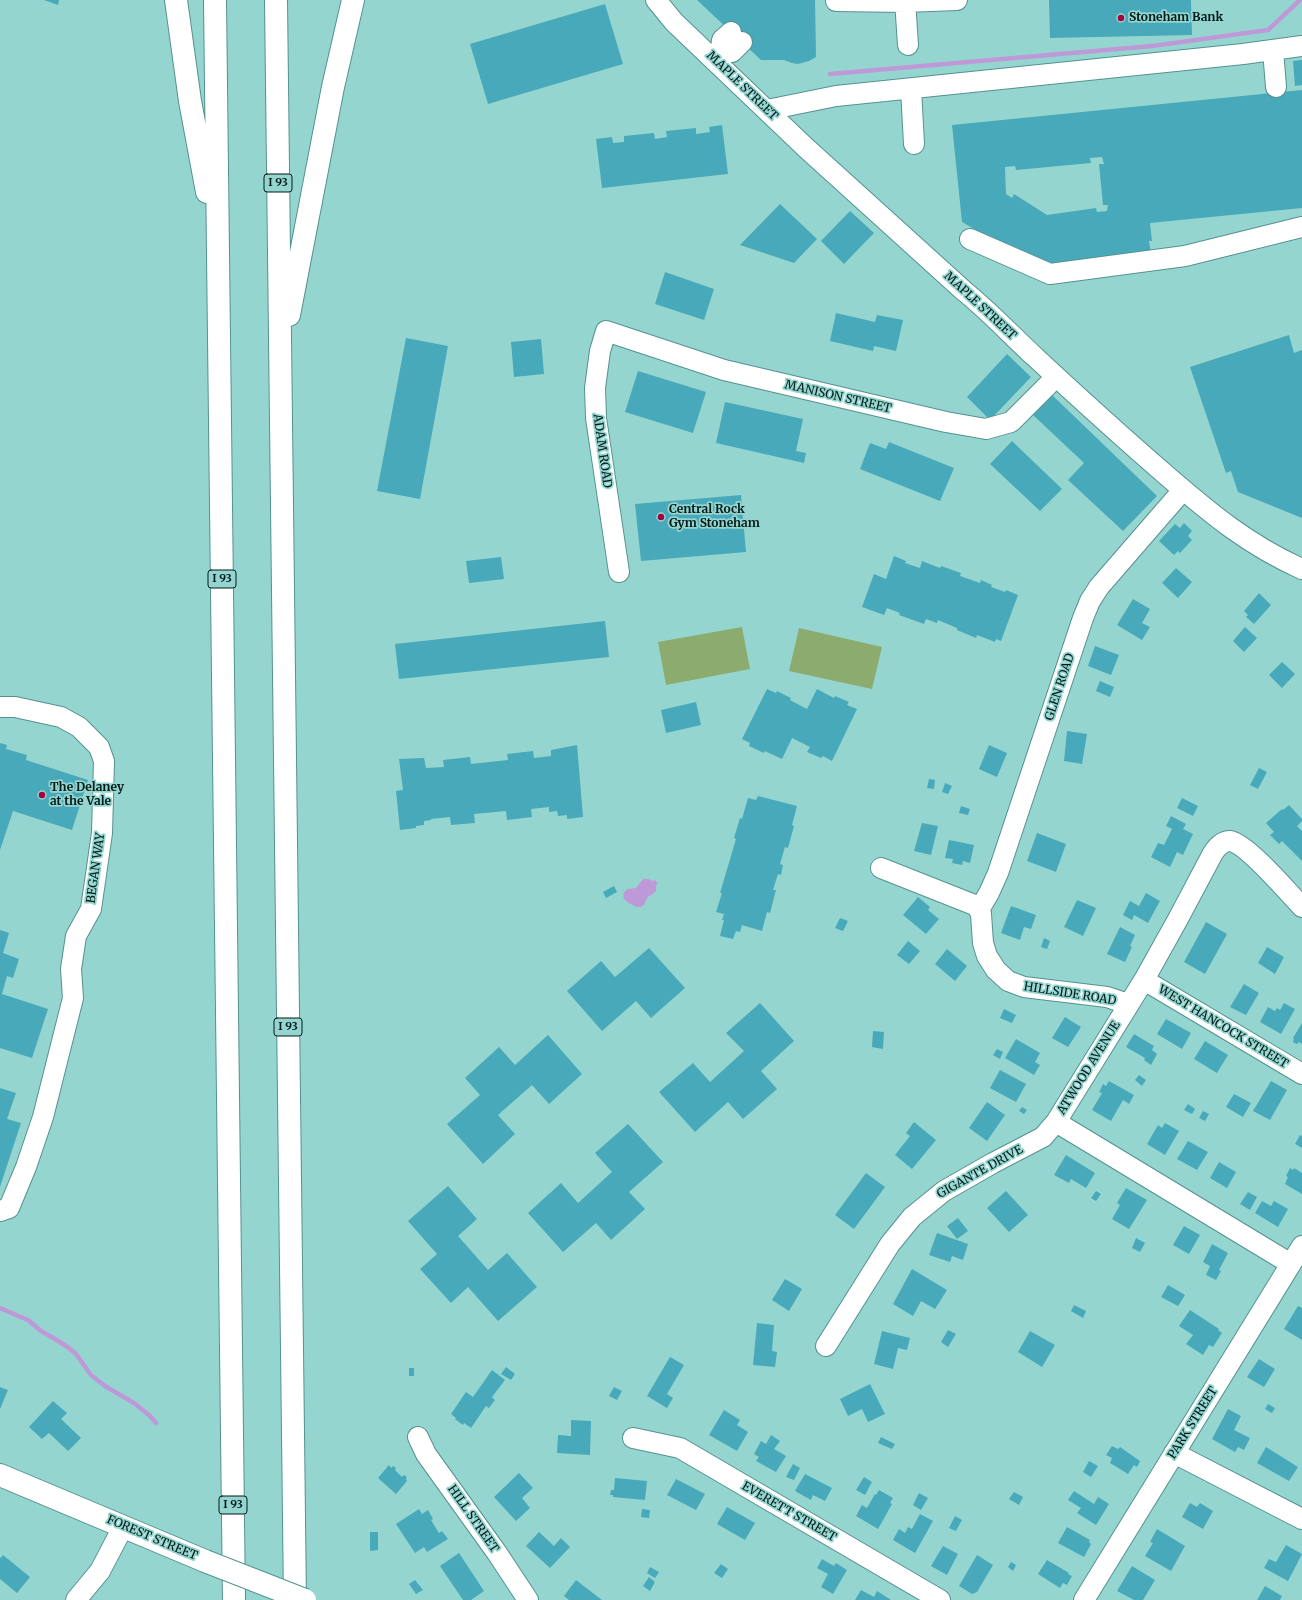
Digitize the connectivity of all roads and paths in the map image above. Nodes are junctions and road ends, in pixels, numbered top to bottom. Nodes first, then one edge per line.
1 (176, 0) edge
2 (215, 0) edge
3 (276, 0) edge
4 (353, 0) edge
5 (363, 0) edge
6 (645, 0) edge
7 (656, 0) edge
8 (957, 0) edge
9 (836, 1) dead end
10 (905, 1) edge
11 (674, 22) junction
12 (736, 37) dead end
13 (908, 45) dead end
14 (1302, 46) edge
15 (1273, 50) junction
16 (341, 52) junction
17 (717, 54) junction
18 (1276, 87) dead end
19 (911, 89) junction
20 (767, 110) junction
21 (914, 144) dead end
22 (1302, 226) edge
23 (970, 239) dead end
24 (218, 249) junction
25 (606, 331) joint
26 (280, 365) junction
27 (1056, 377) junction
28 (1183, 490) junction
29 (1302, 569) edge
30 (619, 572) dead end
31 (0, 708) edge
32 (881, 868) dead end
33 (1302, 906) edge
34 (979, 910) junction
35 (1144, 980) junction
36 (1128, 1004) junction
37 (1302, 1074) edge
38 (1056, 1122) junction
39 (4, 1209) edge
40 (1302, 1246) edge
41 (1291, 1264) junction
42 (826, 1346) dead end
43 (418, 1437) dead end
44 (633, 1438) dead end
45 (1174, 1453) junction
46 (0, 1475) edge
47 (1302, 1519) edge
48 (124, 1527) junction
49 (76, 1600) edge
50 (234, 1600) edge
51 (295, 1600) edge
52 (305, 1600) edge
53 (528, 1600) edge
54 (940, 1600) edge
55 (1084, 1600) edge

1 - 24 main road
2 - 24 main road, I 93
3 - 26 main road, I 93
4 - 16 main road
5 - 16 main road
6 - 11 street, MAPLE STREET
7 - 11 street, MAPLE STREET
8 - 10 street
9 - 10 street
10 - 13 street
11 - 17 street, MAPLE STREET
12 - 17 street
14 - 15 street
15 - 18 street
15 - 19 street
16 - 26 main road
17 - 20 street, MAPLE STREET
19 - 20 street
19 - 21 street
20 - 27 street, MAPLE STREET
22 - 23 street
24 - 50 main road, I 93
25 - 27 street, MANISON STREET
25 - 30 street, ADAM ROAD
26 - 51 main road, I 93
27 - 28 street, MAPLE STREET
28 - 29 street, MAPLE STREET
28 - 34 street, GLEN ROAD
31 - 39 street, BEGAN WAY
32 - 34 street
33 - 35 street, ATWOOD AVENUE
34 - 36 street, HILLSIDE ROAD
35 - 36 street, ATWOOD AVENUE
35 - 37 street, WEST HANCOCK STREET
36 - 38 street, ATWOOD AVENUE
38 - 41 street, ATWOOD AVENUE
38 - 42 street, GIGANTE DRIVE
40 - 41 street, PARK STREET
41 - 45 street, PARK STREET
43 - 53 street, HILL STREET
44 - 54 street, EVERETT STREET
45 - 47 street
45 - 55 street, PARK STREET
46 - 48 main road, FOREST STREET
48 - 49 street
48 - 52 main road, FOREST STREET, bridge

